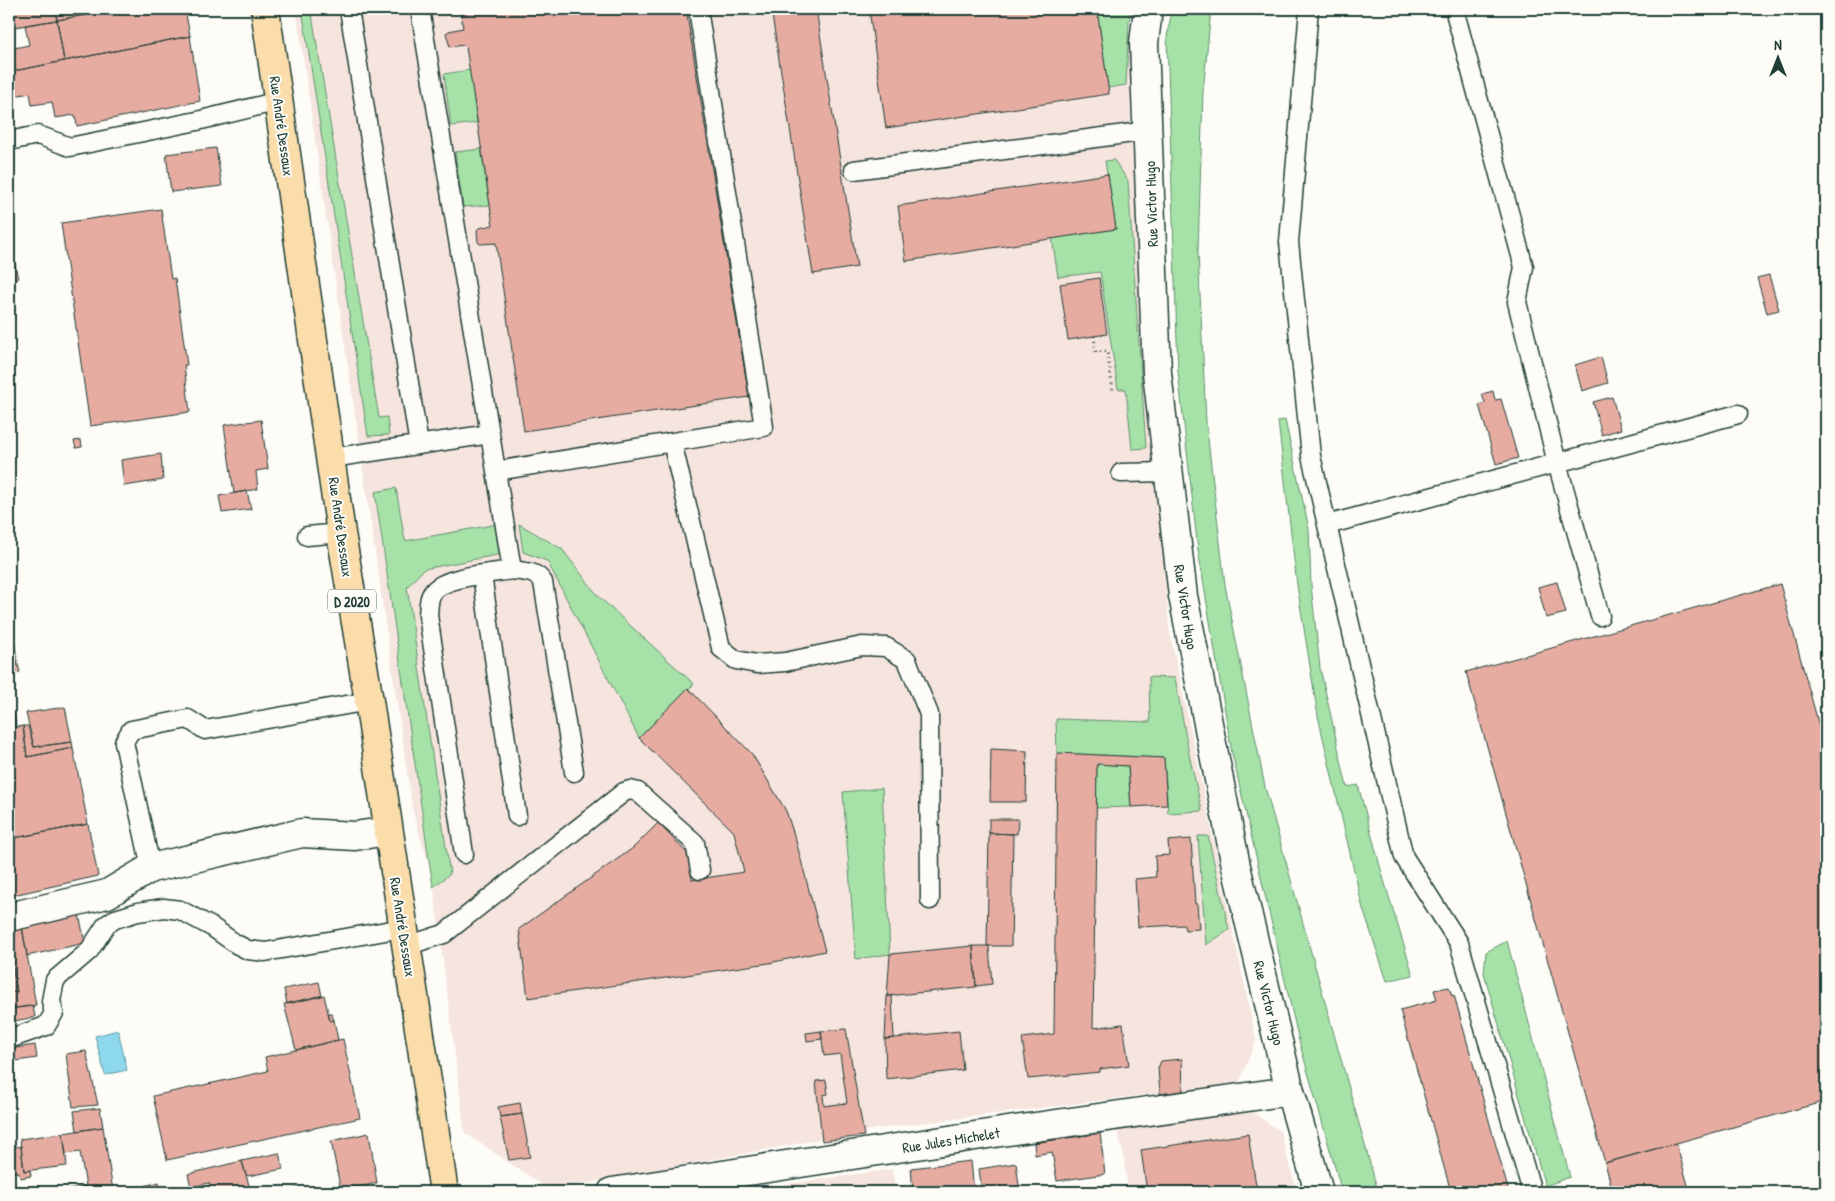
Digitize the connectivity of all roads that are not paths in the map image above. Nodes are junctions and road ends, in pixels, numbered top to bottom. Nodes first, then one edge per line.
1 (265, 9) edge
2 (349, 9) edge
3 (420, 9) edge
4 (698, 9) edge
5 (1148, 9) edge
6 (1309, 9) edge
7 (1456, 16) dead end
8 (279, 102) junction
9 (1148, 131) junction
10 (9, 141) edge
11 (854, 170) dead end
12 (1738, 414) dead end
13 (490, 434) junction
14 (672, 442) junction
15 (419, 445) junction
16 (331, 458) junction
17 (1557, 463) junction
18 (496, 470) junction
19 (1168, 472) junction
20 (1121, 473) dead end
21 (1327, 525) junction
22 (341, 532) junction
23 (307, 536) dead end
24 (512, 570) junction
25 (482, 574) junction
26 (1600, 616) dead end
27 (369, 701) junction
28 (574, 772) dead end
29 (517, 816) dead end
30 (388, 831) junction
31 (464, 854) dead end
32 (151, 868) junction
33 (700, 870) dead end
34 (930, 900) dead end
35 (9, 917) edge
36 (404, 937) junction
37 (9, 1039) edge
38 (1290, 1091) junction
39 (444, 1192) edge
40 (612, 1192) edge
41 (1319, 1192) edge
42 (1532, 1192) edge

1 - 8 main road, Rue André Dessaux / D 2020
2 - 15 lane
3 - 13 lane
4 - 14 lane
5 - 9 street, Rue Victor Hugo
6 - 21 lane
7 - 17 lane
8 - 10 lane
8 - 16 main road, Rue André Dessaux / D 2020
9 - 11 lane
9 - 19 street, Rue Victor Hugo
12 - 17 lane
13 - 15 lane
13 - 18 lane
14 - 18 lane
14 - 34 lane
15 - 16 lane
16 - 22 main road, Rue André Dessaux / D 2020
17 - 21 lane
17 - 26 lane
18 - 24 lane
19 - 20 lane
19 - 38 street, Rue Victor Hugo
21 - 42 lane
22 - 23 lane
22 - 27 main road, Rue André Dessaux / D 2020
24 - 25 lane
24 - 28 lane
25 - 29 lane
25 - 31 lane
27 - 30 main road, Rue André Dessaux / D 2020
27 - 32 lane
30 - 32 street
30 - 36 main road, Rue André Dessaux / D 2020
32 - 35 street
33 - 36 lane
36 - 37 lane
36 - 39 main road, Rue André Dessaux / D 2020
38 - 40 street, Rue Jules Michelet
38 - 41 street, Rue Victor Hugo

